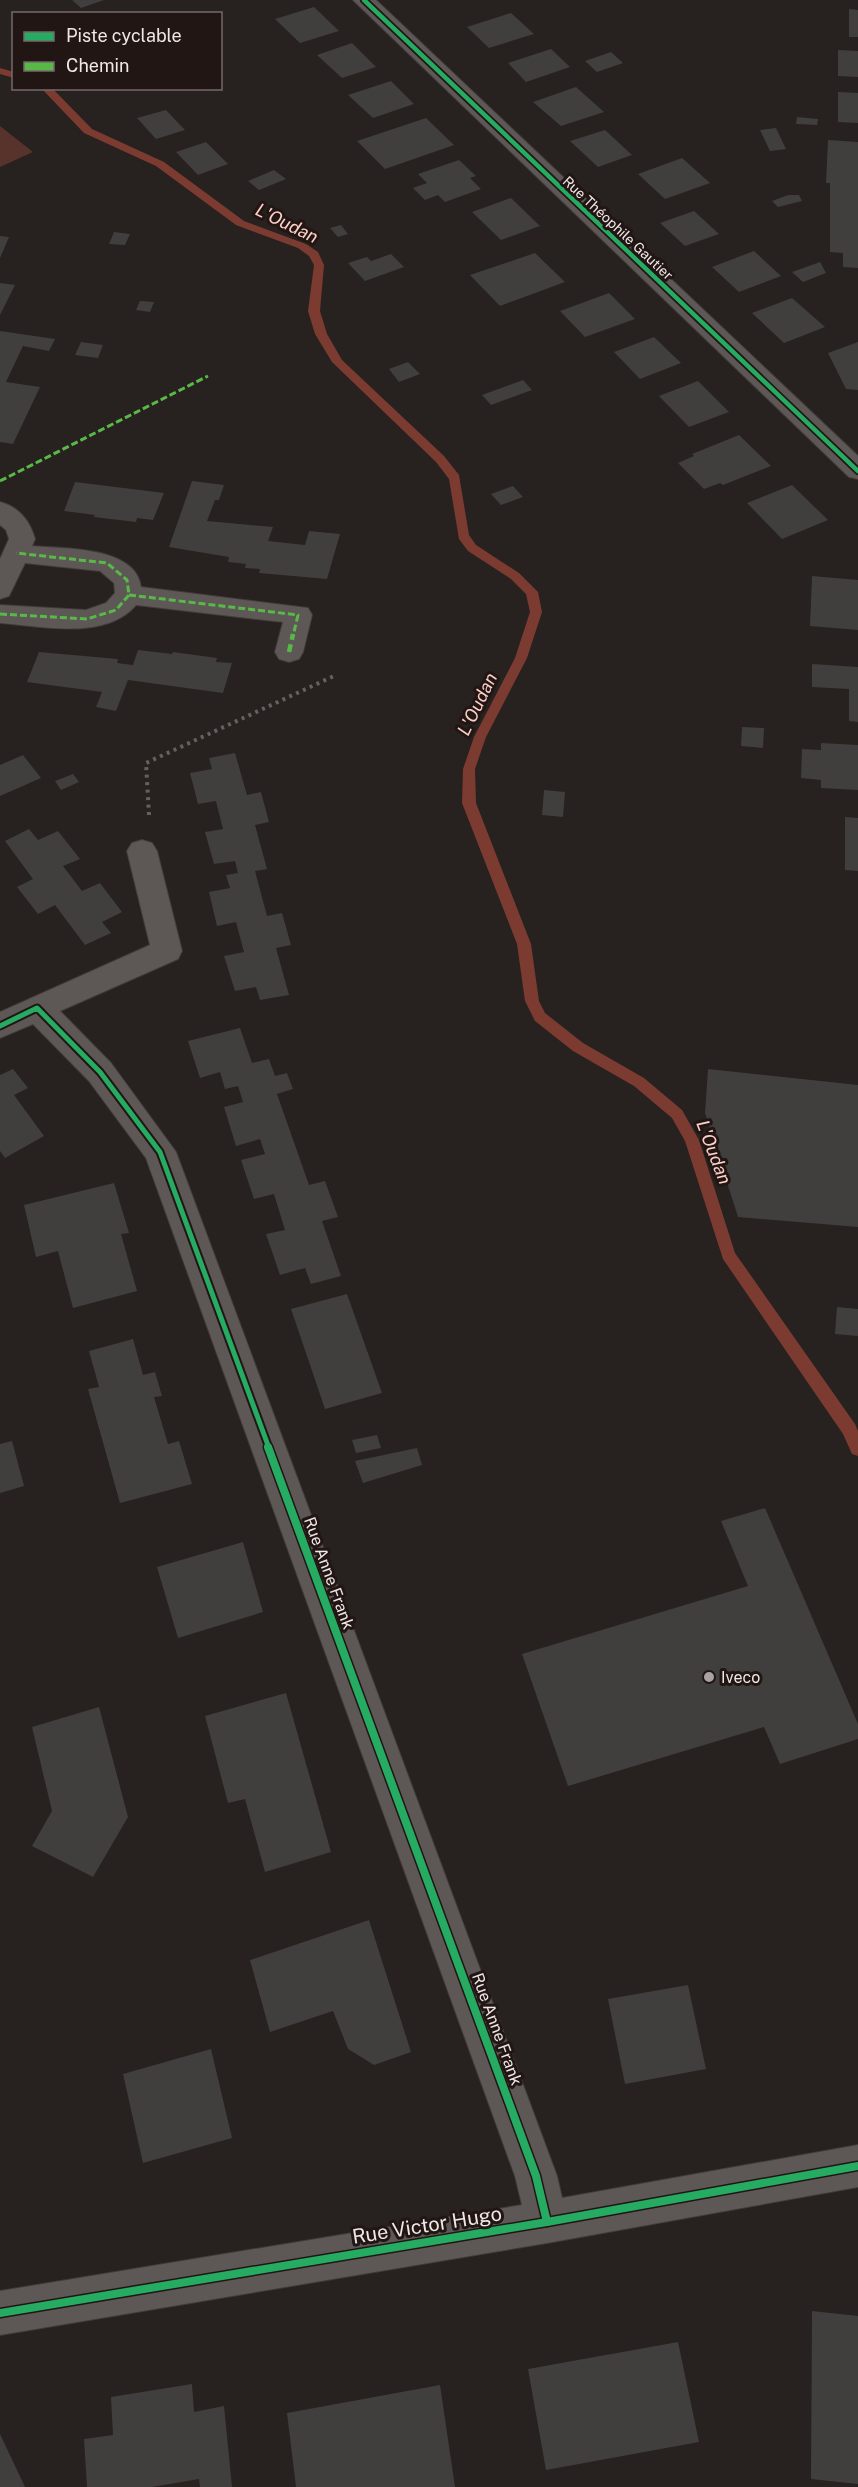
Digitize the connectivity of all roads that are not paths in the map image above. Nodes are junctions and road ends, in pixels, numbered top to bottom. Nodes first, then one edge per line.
1 (364, 0) edge
2 (858, 471) edge
3 (0, 511) edge
4 (16, 553) junction
5 (0, 590) edge
6 (129, 595) junction
7 (0, 614) edge
8 (289, 652) dead end
9 (142, 851) road end
10 (37, 1008) junction
11 (0, 1026) edge
12 (858, 2166) edge
13 (547, 2222) junction
14 (0, 2313) edge

1 - 2 street, Rue Théophile Gautier
3 - 4 street
4 - 5 street
4 - 6 street
6 - 7 street
6 - 8 street
9 - 10 street
10 - 11 street
10 - 13 street, Rue Anne Frank
12 - 13 street, Rue Victor Hugo
13 - 14 street, Rue Victor Hugo

